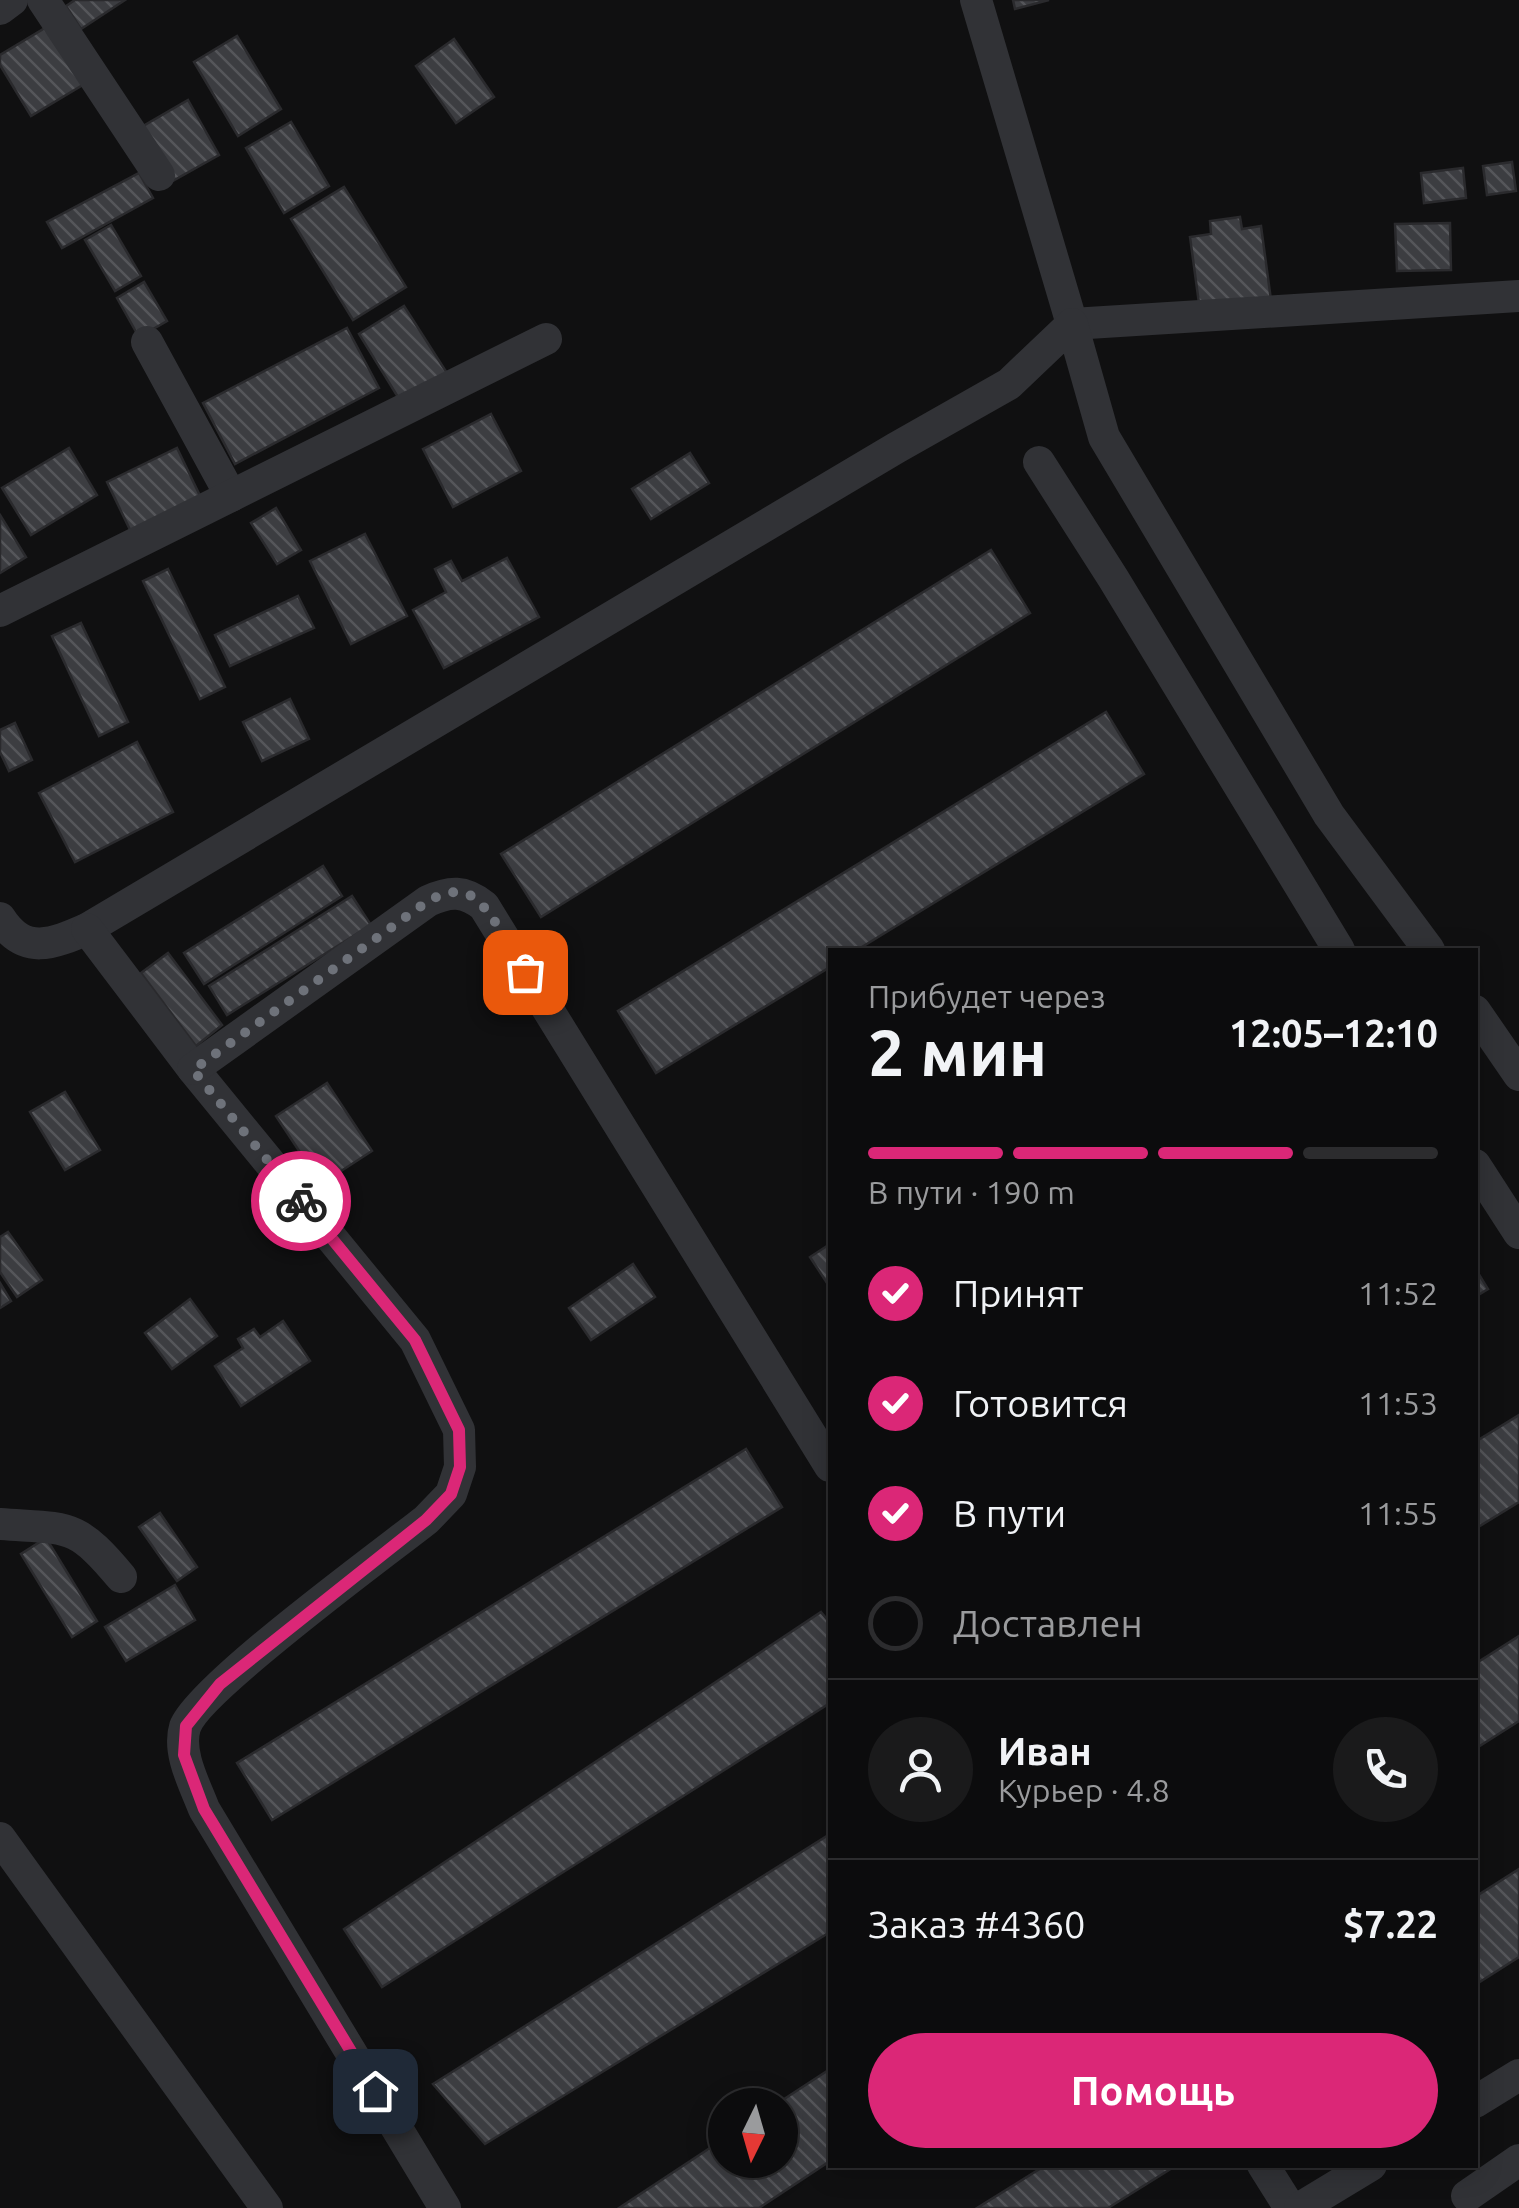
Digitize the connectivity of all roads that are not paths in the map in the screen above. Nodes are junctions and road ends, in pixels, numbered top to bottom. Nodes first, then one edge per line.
1 (12, 0) edge
2 (43, 0) edge
3 (976, 0) edge
4 (0, 9) edge
5 (159, 175) dead end
6 (1519, 296) edge
7 (1072, 324) junction
8 (546, 339) dead end
9 (147, 342) dead end
10 (1039, 462) dead end
11 (231, 496) junction
12 (0, 611) edge
13 (0, 918) edge
14 (87, 928) junction
15 (1338, 948) edge
16 (1429, 948) edge
17 (1478, 1016) edge
18 (193, 1070) junction
19 (1519, 1075) edge
20 (1478, 1170) edge
21 (1519, 1233) edge
22 (828, 1463) edge
23 (0, 1524) edge
24 (121, 1577) dead end
25 (0, 1838) edge
26 (1519, 2076) edge
27 (1478, 2100) edge
28 (1519, 2160) edge
29 (1265, 2168) edge
30 (1366, 2168) edge
31 (1467, 2196) dead end
32 (267, 2208) edge
33 (445, 2208) edge
34 (1290, 2208) edge
35 (1300, 2208) edge

1 - 4 street
2 - 5 street
3 - 7 street
6 - 7 street
7 - 14 street
7 - 16 street
8 - 11 street
9 - 11 street
10 - 15 street
11 - 12 street
13 - 14 street
14 - 18 street
17 - 19 street
18 - 22 street
18 - 33 street
20 - 21 street
23 - 24 street
25 - 32 street
26 - 27 street
28 - 31 street
29 - 34 street
30 - 35 street

